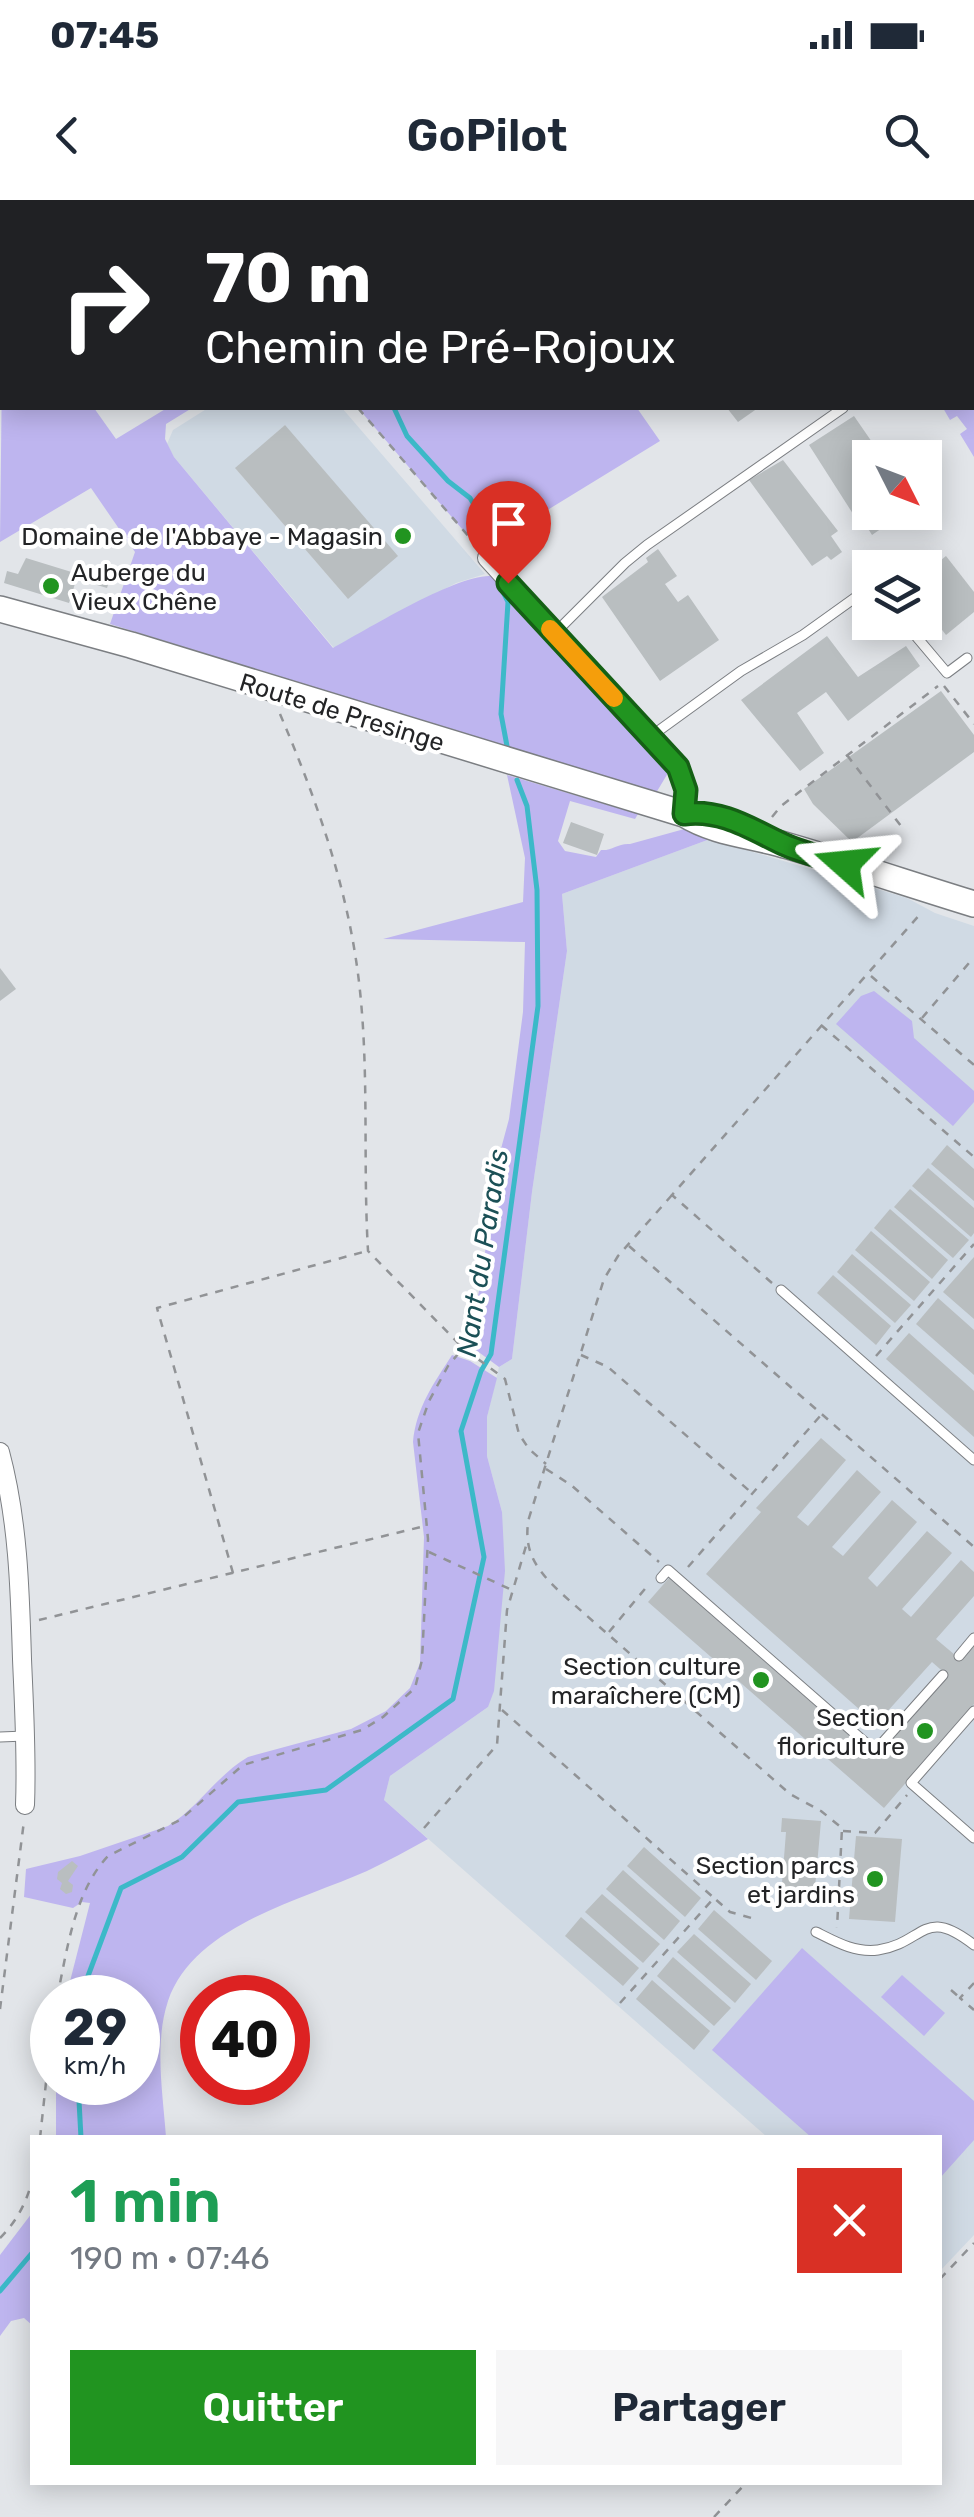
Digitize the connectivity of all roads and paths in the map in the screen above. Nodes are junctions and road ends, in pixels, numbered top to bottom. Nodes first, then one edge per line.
1 (360, 410) edge
2 (841, 410) edge
3 (486, 558) joint
4 (852, 600) edge
5 (0, 609) edge
6 (554, 634) junction
7 (919, 640) edge
8 (968, 658) dead end
9 (280, 692) junction
10 (974, 724) edge
11 (650, 738) junction
12 (847, 755) junction
13 (775, 813) dead end
14 (684, 814) junction
15 (904, 830) dead end
16 (938, 893) junction
17 (974, 904) edge
18 (974, 968) edge
19 (870, 974) junction
20 (921, 1019) junction
21 (820, 1024) junction
22 (974, 1065) edge
23 (974, 1158) edge
24 (974, 1244) edge
25 (628, 1245) dead end
26 (368, 1251) junction
27 (781, 1290) joint
28 (463, 1348) junction
29 (580, 1355) dead end
30 (867, 1366) junction
31 (822, 1414) junction
32 (0, 1452) edge
33 (974, 1460) edge
34 (752, 1494) junction
35 (427, 1526) junction
36 (527, 1545) dead end
37 (974, 1547) edge
38 (428, 1551) junction
39 (234, 1573) junction
40 (664, 1574) joint
41 (678, 1578) junction
42 (512, 1590) junction
43 (642, 1592) dead end
44 (21, 1624) junction
45 (607, 1634) dead end
46 (974, 1638) edge
47 (959, 1656) dead end
48 (942, 1674) dead end
49 (499, 1707) junction
50 (974, 1711) edge
51 (25, 1736) junction
52 (0, 1737) edge
53 (911, 1791) dead end
54 (25, 1805) joint
55 (424, 1828) dead end
56 (842, 1831) dead end
57 (974, 1838) edge
58 (714, 1898) junction
59 (755, 1918) dead end
60 (816, 1932) dead end
61 (974, 1945) edge
62 (62, 1975) edge
63 (974, 1982) edge
64 (951, 1990) dead end
65 (960, 1998) junction
66 (620, 2004) dead end
67 (0, 2009) edge
68 (974, 2010) edge
69 (44, 2105) edge
70 (40, 2135) edge
71 (30, 2190) edge
72 (0, 2238) edge
73 (974, 2243) edge
74 (942, 2277) edge
75 (743, 2485) edge
76 (714, 2517) edge

1 - 3 path
2 - 6 lane
3 - 6 street
4 - 11 lane
5 - 9 street, Route de Presinge
6 - 11 street
7 - 8 lane
9 - 14 street, Route de Presinge
9 - 26 path
10 - 12 path
11 - 14 street
12 - 13 path
12 - 15 path
14 - 16 street, Route de Presinge
16 - 17 street, Route de Presinge
16 - 19 path
18 - 20 path
19 - 20 path
19 - 21 path
20 - 22 path
21 - 23 path
21 - 27 path
24 - 30 path
25 - 31 path
26 - 28 path
26 - 39 path
27 - 30 lane
28 - 35 path
28 - 40 path
29 - 34 path
30 - 33 lane
31 - 34 path
31 - 37 path
32 - 44 street
34 - 41 path
35 - 38 path
35 - 39 path
36 - 42 path
38 - 42 path
38 - 62 path
39 - 44 path
40 - 41 lane
41 - 48 lane
42 - 49 path
43 - 45 path
44 - 51 street
46 - 47 lane
49 - 55 path
49 - 58 path
50 - 57 lane
51 - 52 lane
51 - 54 street
53 - 56 path
54 - 67 path
58 - 59 path
58 - 66 path
60 - 61 lane
63 - 65 path
64 - 65 path
65 - 68 path
69 - 70 path
71 - 72 path
73 - 74 path
75 - 76 path

